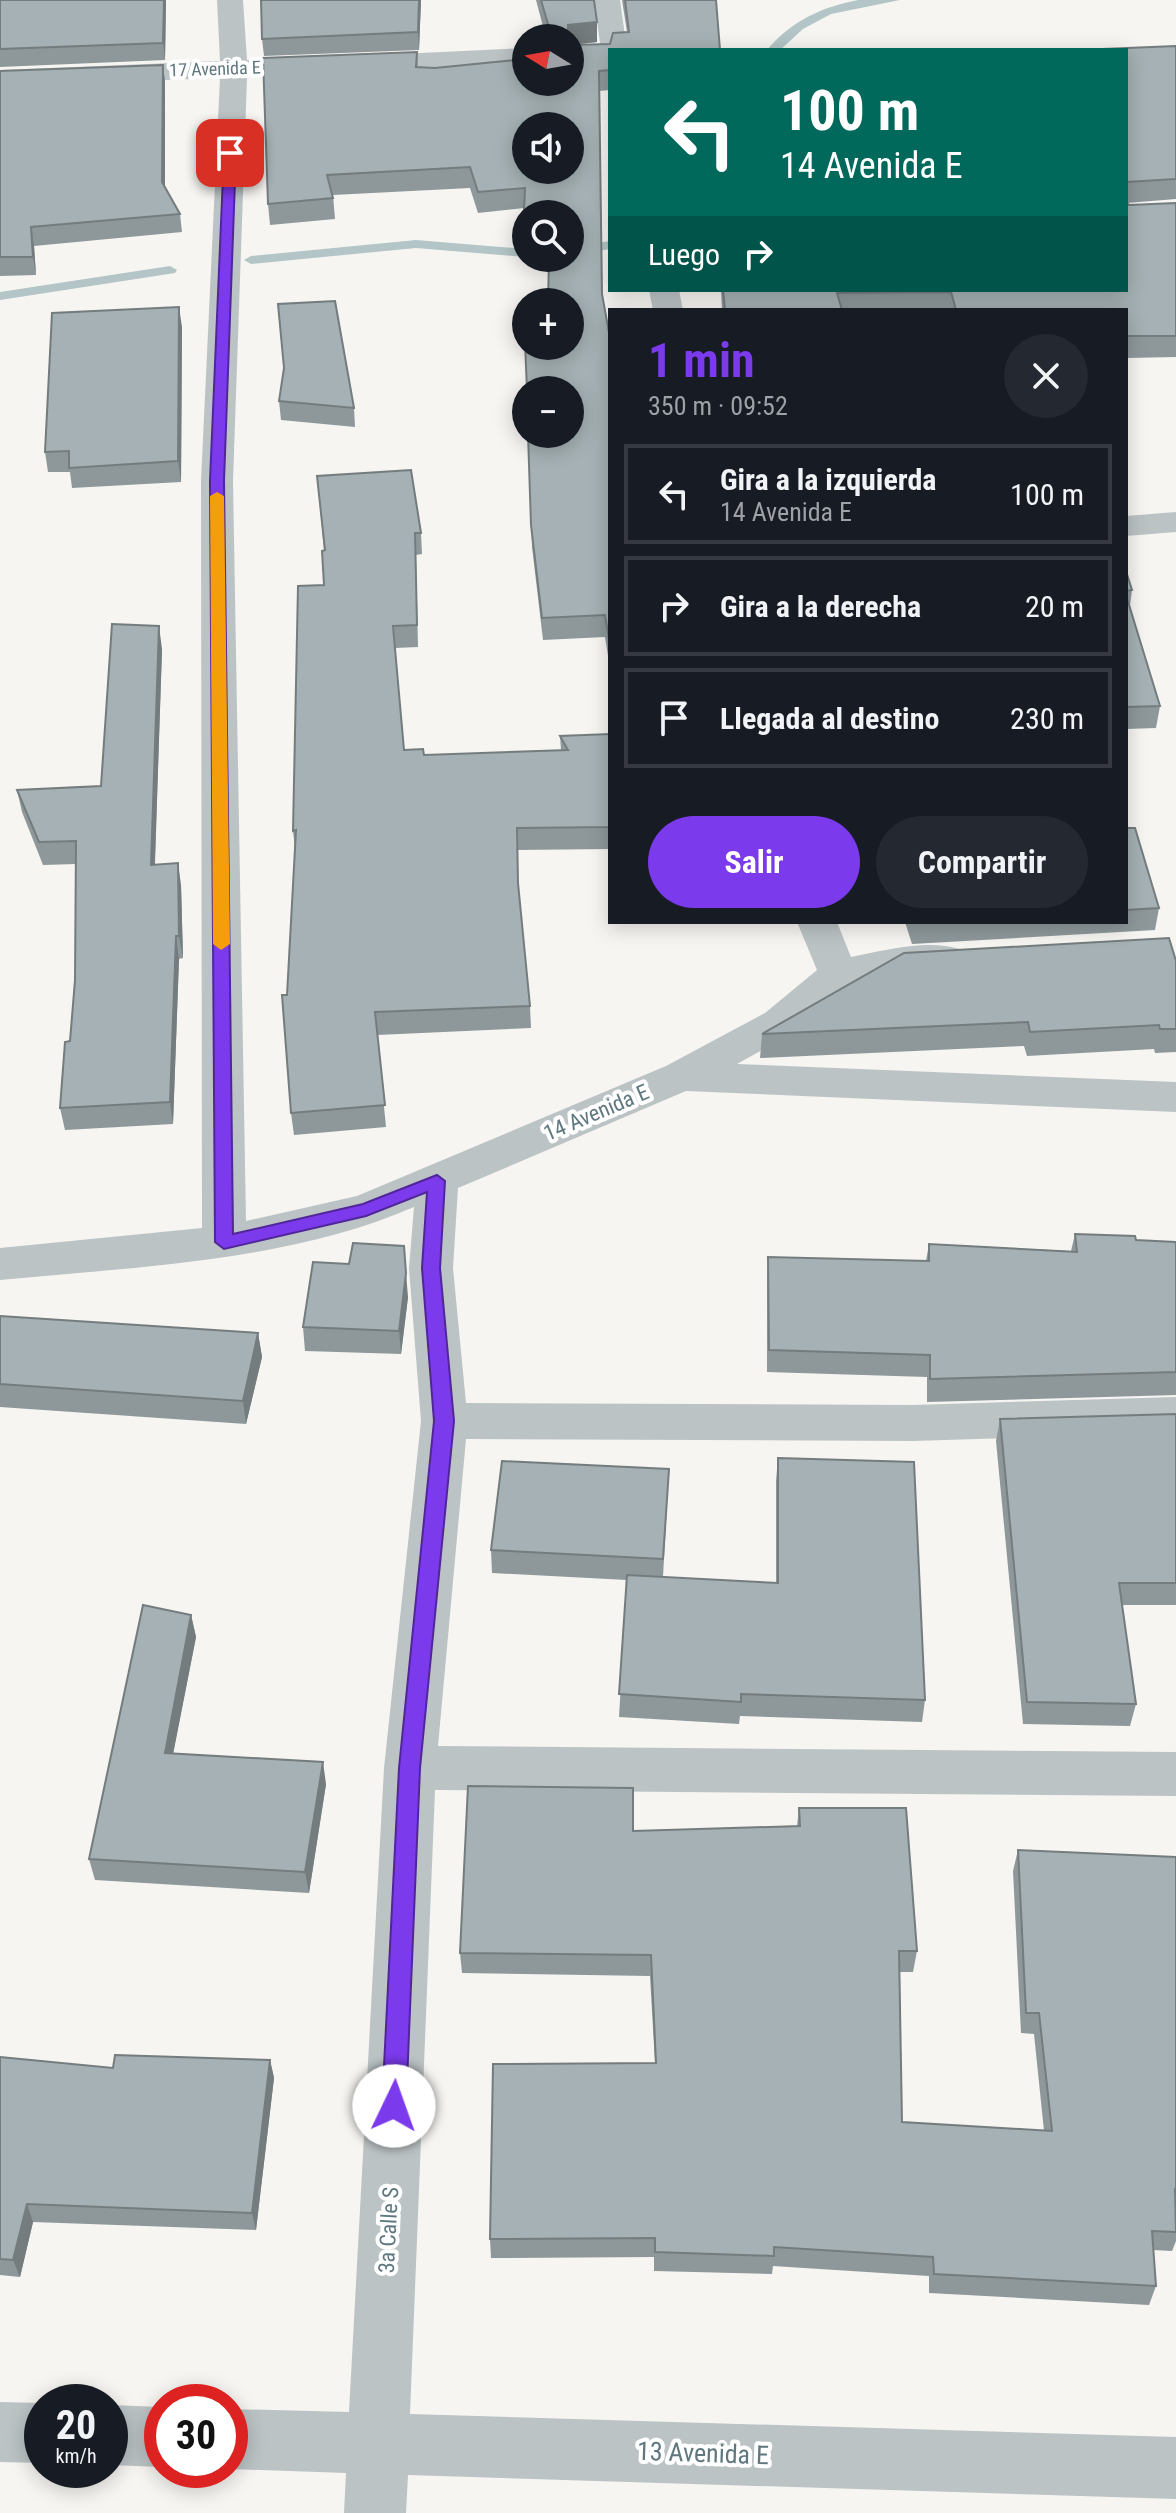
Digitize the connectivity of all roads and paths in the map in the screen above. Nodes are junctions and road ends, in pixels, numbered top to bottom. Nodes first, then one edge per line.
1 (230, 0) edge
2 (607, 0) edge
3 (602, 52) edge
4 (512, 57) edge
5 (326, 65) edge
6 (280, 67) edge
7 (234, 69) junction
8 (0, 78) edge
9 (1176, 522) edge
10 (1128, 526) edge
11 (818, 924) edge
12 (977, 956) edge
13 (838, 973) junction
14 (681, 1076) junction
15 (1176, 1097) edge
16 (437, 1181) junction
17 (224, 1242) junction
18 (0, 1264) edge
19 (1176, 1415) edge
20 (444, 1421) junction
21 (410, 1768) junction
22 (1176, 1774) edge
23 (0, 2432) edge
24 (24, 2433) edge
25 (248, 2439) edge
26 (378, 2443) junction
27 (1176, 2468) edge
28 (375, 2513) edge

1 - 7 street
2 - 3 street
4 - 5 street
6 - 7 street, 17 Avenida E
7 - 8 street, 17 Avenida E
7 - 17 street
9 - 10 street
11 - 13 street
12 - 13 street, 14 Avenida E
13 - 14 street, 14 Avenida E
14 - 15 street
14 - 16 street, 14 Avenida E
16 - 17 street, 14 Avenida E
16 - 20 street, 3a Calle S
17 - 18 street, 14 Avenida E
19 - 20 street
20 - 21 street, 3a Calle S
21 - 22 street
21 - 26 street, 3a Calle S
23 - 24 street
25 - 26 street, 13 Avenida E
26 - 27 street, 13 Avenida E
26 - 28 street, 3a Calle S

